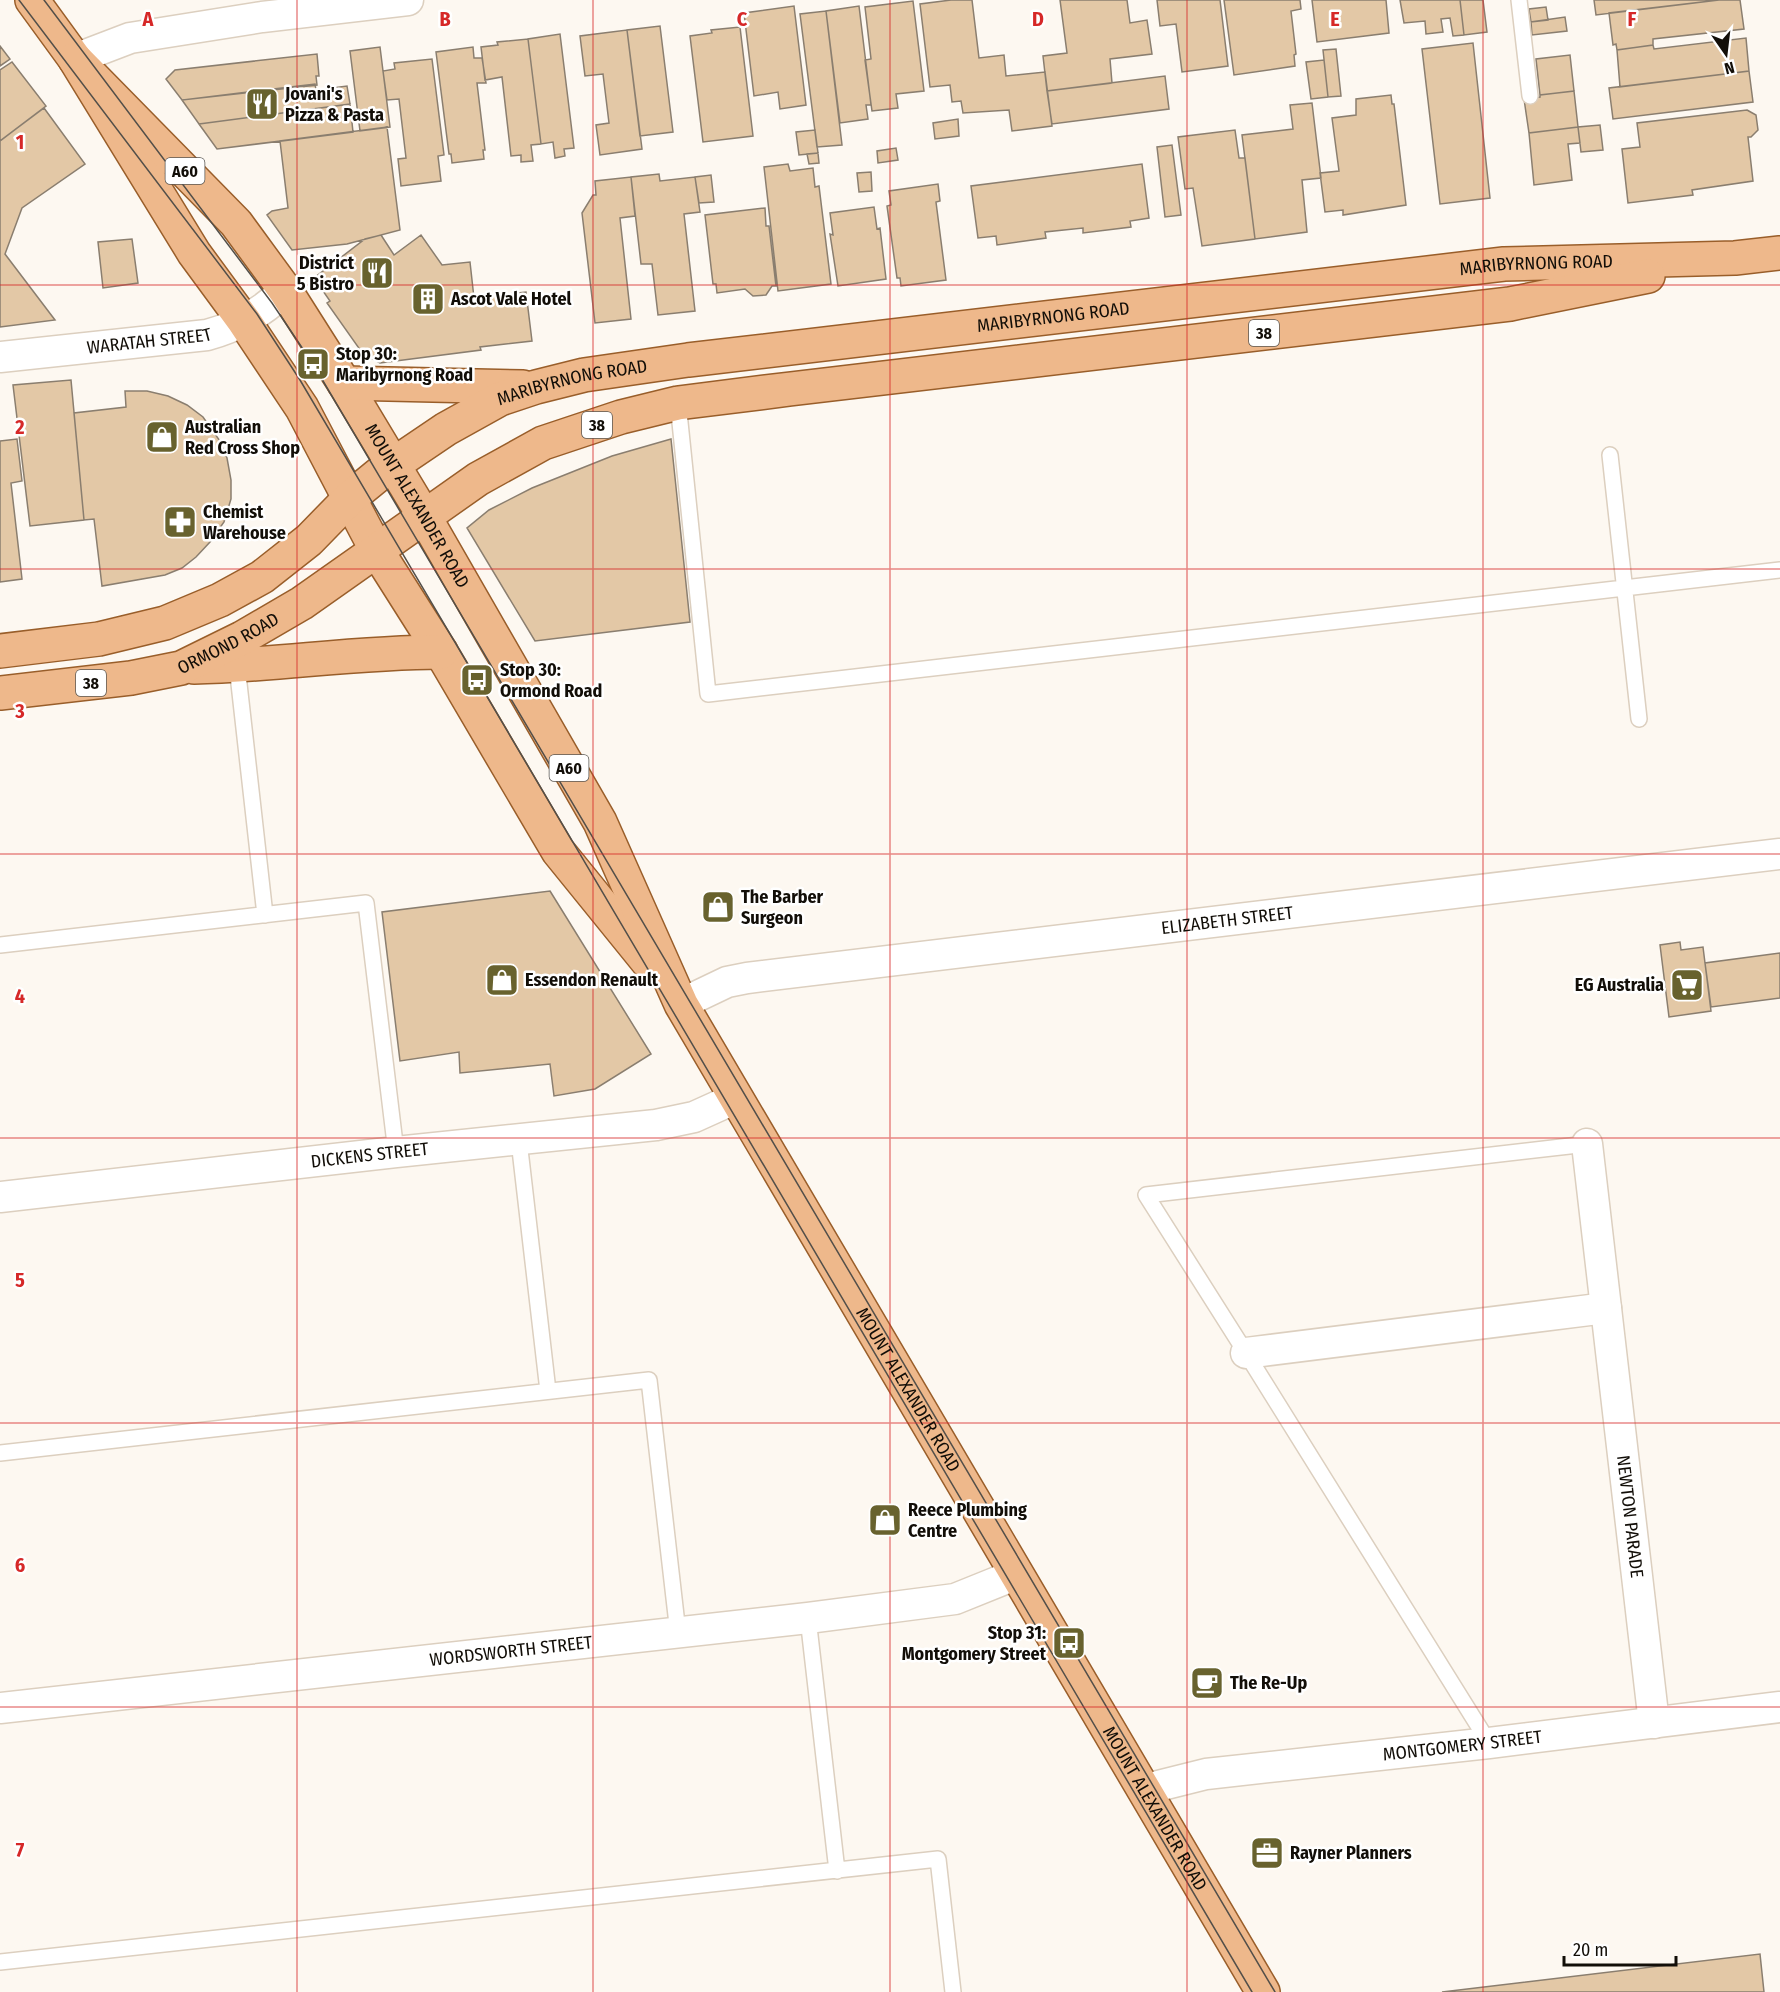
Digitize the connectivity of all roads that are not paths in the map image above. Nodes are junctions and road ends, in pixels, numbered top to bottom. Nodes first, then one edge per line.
1 (32, 0) edge
2 (408, 0) edge
3 (1519, 0) edge
4 (261, 9) edge
5 (75, 59) junction
6 (1530, 96) dead end
7 (1780, 253) edge
8 (1735, 258) junction
9 (285, 290) junction
10 (244, 321) junction
11 (0, 357) edge
12 (344, 383) junction
13 (536, 387) junction
14 (678, 404) junction
15 (1610, 455) dead end
16 (393, 465) junction
17 (350, 498) junction
18 (424, 516) junction
19 (377, 551) junction
20 (1780, 570) edge
21 (1624, 589) junction
22 (0, 651) edge
23 (441, 652) junction
24 (237, 666) junction
25 (181, 668) junction
26 (0, 693) edge
27 (1639, 719) dead end
28 (1780, 854) edge
29 (265, 915) junction
30 (0, 945) edge
31 (681, 1004) junction
32 (735, 1098) junction
33 (519, 1141) junction
34 (1587, 1144) joint
35 (396, 1152) junction
36 (0, 1197) edge
37 (1606, 1308) junction
38 (1246, 1353) junction
39 (548, 1391) junction
40 (0, 1453) edge
41 (1017, 1574) junction
42 (808, 1618) junction
43 (678, 1633) junction
44 (1780, 1707) edge
45 (0, 1708) edge
46 (1654, 1723) junction
47 (1489, 1743) junction
48 (1146, 1792) junction
49 (837, 1871) junction
50 (0, 1962) edge
51 (953, 1992) edge
52 (1263, 1992) edge

1 - 5 main road, MOUNT ALEXANDER ROAD / A60
2 - 4 street
3 - 6 lane
4 - 5 street
5 - 9 main road, MOUNT ALEXANDER ROAD / A60
5 - 10 main road, MOUNT ALEXANDER ROAD / A60
7 - 8 main road, MARIBYRNONG ROAD / 38
8 - 13 main road, MARIBYRNONG ROAD / 38
8 - 14 main road, MARIBYRNONG ROAD / 38
9 - 10 street, WARATAH STREET
9 - 12 main road, MOUNT ALEXANDER ROAD / A60
10 - 11 street, WARATAH STREET
10 - 17 main road, MOUNT ALEXANDER ROAD / A60
12 - 13 main road
12 - 16 main road, MOUNT ALEXANDER ROAD / A60
13 - 16 main road, MARIBYRNONG ROAD / 38
14 - 18 main road, MARIBYRNONG ROAD / 38
14 - 21 lane
15 - 21 lane
16 - 17 main road, 38
16 - 18 main road, MOUNT ALEXANDER ROAD / A60
17 - 19 main road, MOUNT ALEXANDER ROAD / A60
17 - 22 main road, 38
18 - 19 main road, ORMOND ROAD / 38
18 - 31 main road, MOUNT ALEXANDER ROAD / A60
19 - 23 main road, MOUNT ALEXANDER ROAD / A60
19 - 25 main road, ORMOND ROAD / 38
20 - 21 lane
21 - 27 lane
23 - 24 main road
23 - 31 main road, MOUNT ALEXANDER ROAD / A60
24 - 25 main road
24 - 29 lane
25 - 26 main road, ORMOND ROAD / 38
28 - 31 street, ELIZABETH STREET
29 - 30 lane
29 - 35 lane
31 - 32 main road, MOUNT ALEXANDER ROAD / A60
32 - 33 street, DICKENS STREET
32 - 41 main road, MOUNT ALEXANDER ROAD / A60
33 - 35 street, DICKENS STREET
33 - 39 lane
34 - 37 street, NEWTON PARADE
34 - 38 lane
35 - 36 street, DICKENS STREET
37 - 38 street
37 - 46 street, NEWTON PARADE
38 - 47 lane
39 - 40 lane
39 - 43 lane
41 - 42 street, WORDSWORTH STREET
41 - 48 main road, MOUNT ALEXANDER ROAD / A60
42 - 43 street, WORDSWORTH STREET
42 - 49 lane
43 - 45 street, WORDSWORTH STREET
44 - 46 street, MONTGOMERY STREET
46 - 47 street, MONTGOMERY STREET
47 - 48 street, MONTGOMERY STREET
48 - 52 main road, MOUNT ALEXANDER ROAD / A60
49 - 50 lane
49 - 51 lane

